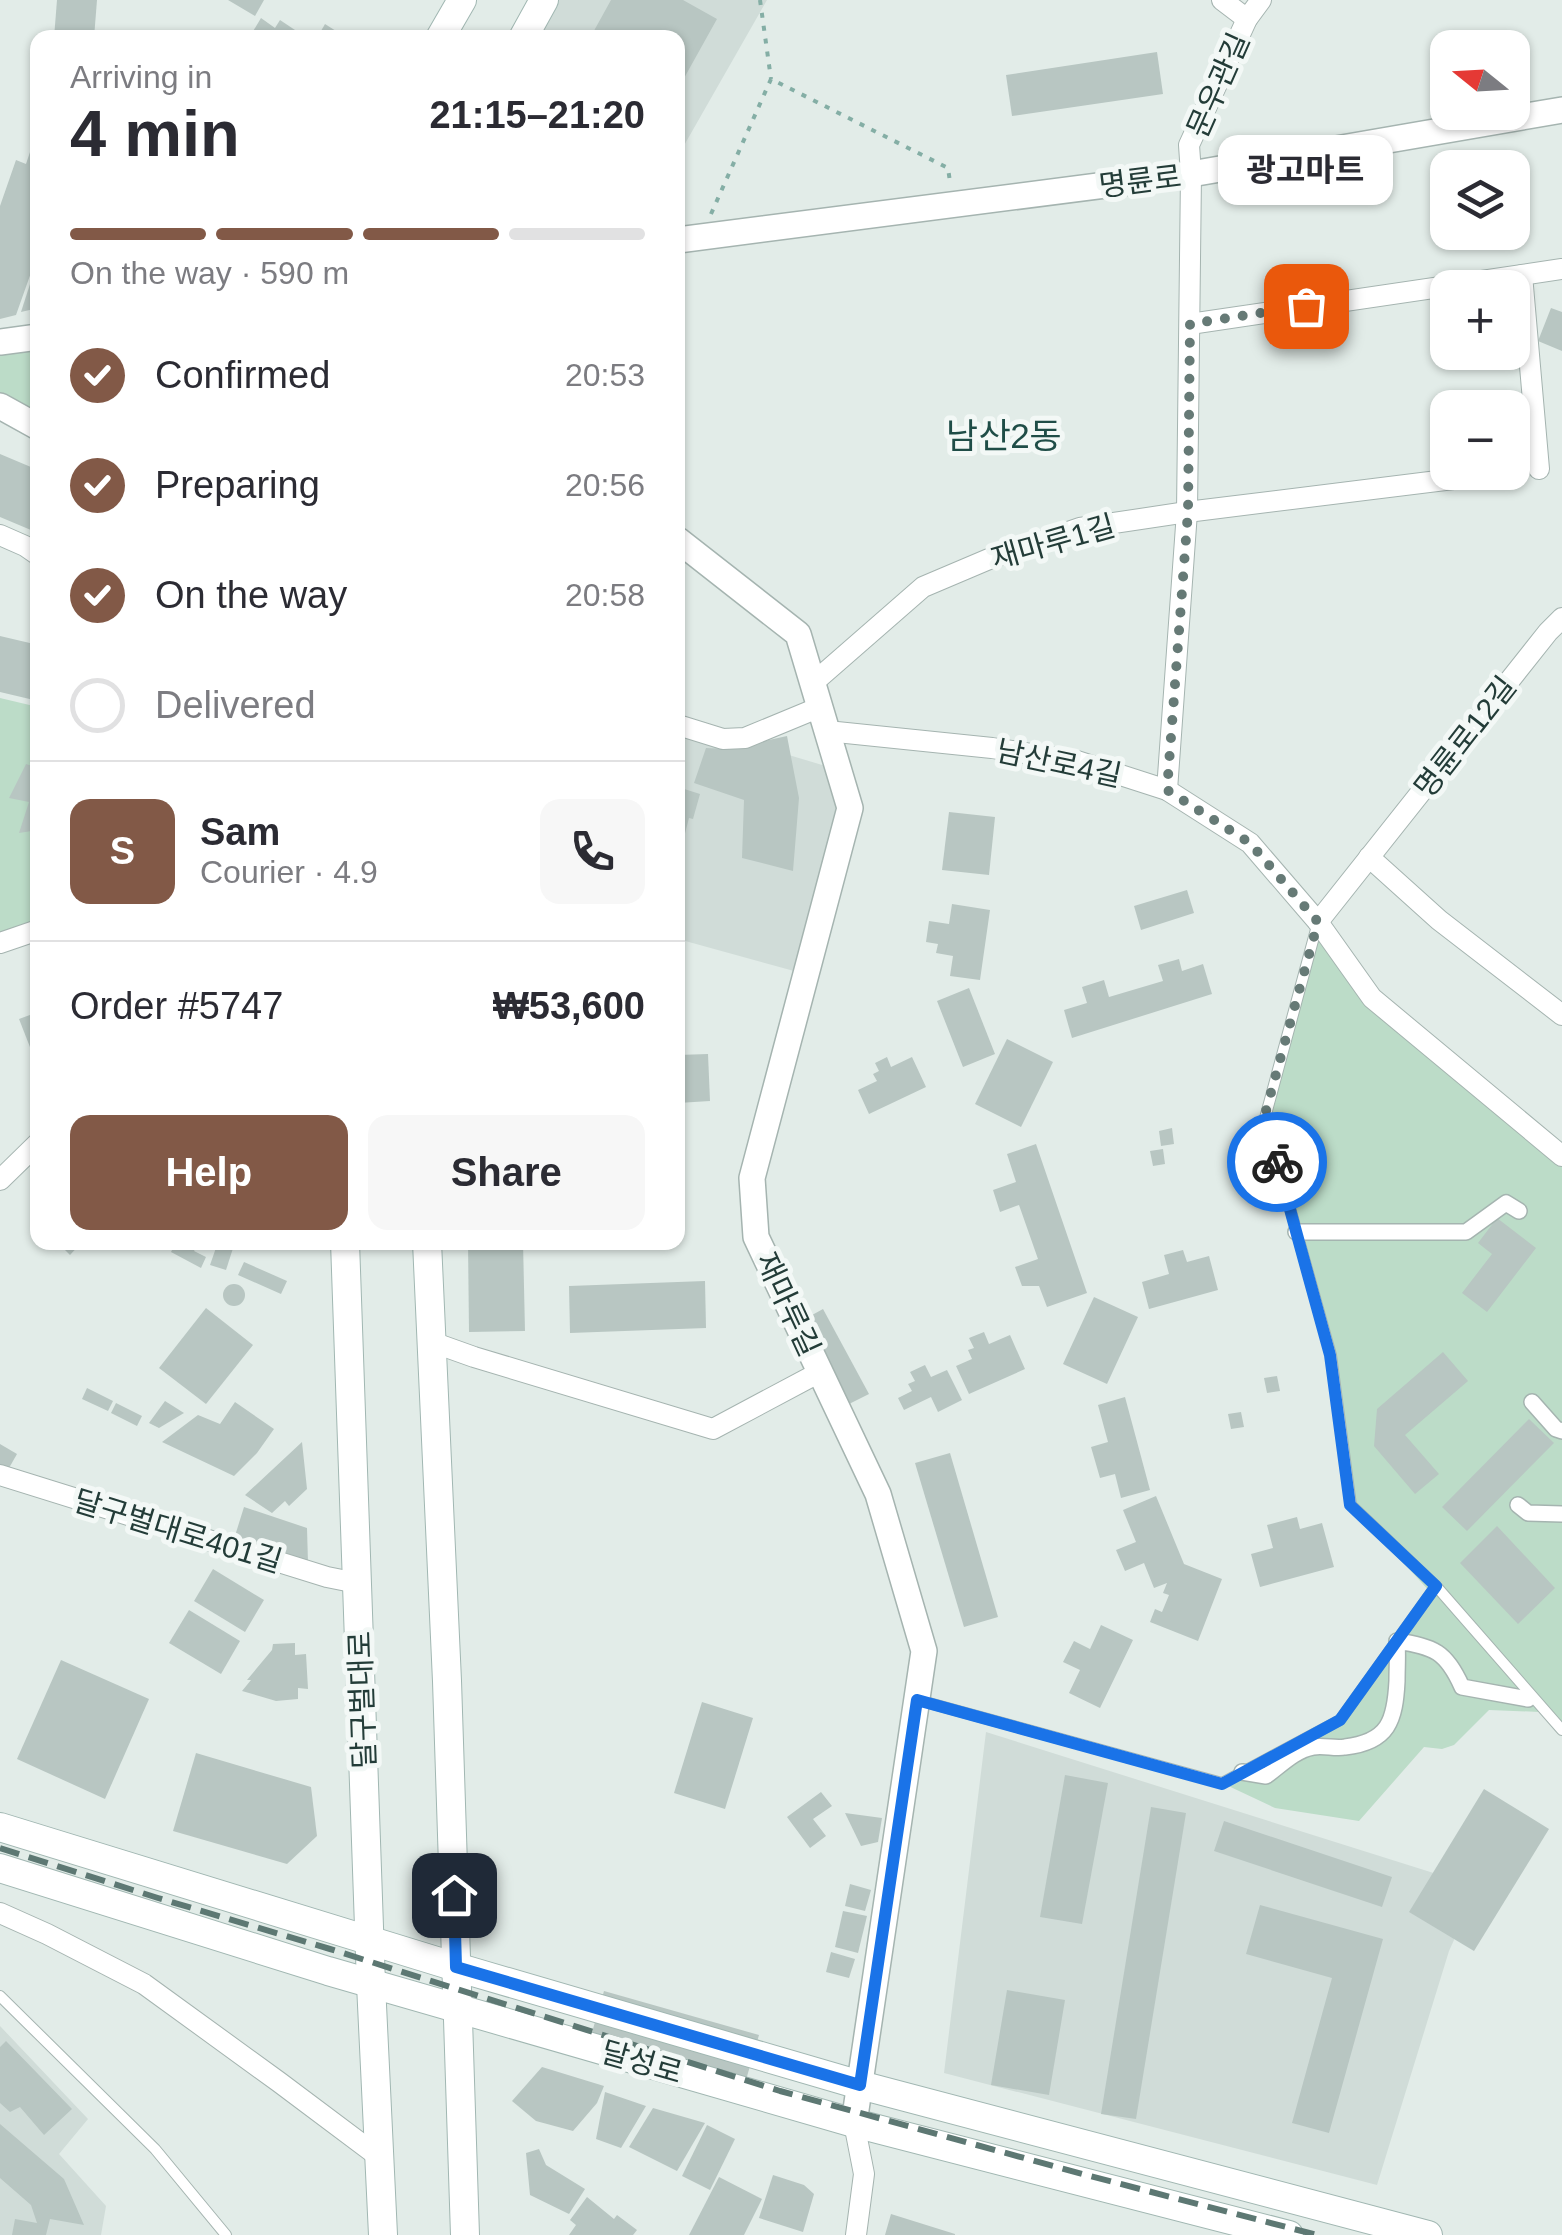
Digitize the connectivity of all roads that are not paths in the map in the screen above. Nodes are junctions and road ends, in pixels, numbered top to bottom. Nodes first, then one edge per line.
1 (462, 0) edge
2 (544, 0) edge
3 (1222, 0) edge
4 (1261, 0) edge
5 (1248, 19) junction
6 (445, 30) edge
7 (527, 30) edge
8 (1562, 110) edge
9 (1191, 174) junction
10 (689, 238) edge
11 (1562, 269) edge
12 (1530, 274) edge
13 (1430, 289) edge
14 (1190, 324) junction
15 (30, 338) edge
16 (0, 342) edge
17 (1530, 361) edge
18 (0, 406) edge
19 (30, 423) edge
20 (1562, 466) edge
21 (1540, 469) junction
22 (1530, 470) edge
23 (1430, 482) edge
24 (1188, 512) junction
25 (0, 535) edge
26 (685, 545) edge
27 (30, 549) edge
28 (1562, 618) edge
29 (820, 707) junction
30 (685, 727) edge
31 (1167, 790) junction
32 (1369, 858) junction
33 (1318, 922) junction
34 (30, 933) edge
35 (0, 943) edge
36 (1562, 1015) edge
37 (30, 1151) edge
38 (1562, 1156) edge
39 (0, 1180) edge
40 (1519, 1211) dead end
41 (1296, 1232) junction
42 (345, 1250) edge
43 (427, 1250) edge
44 (432, 1342) junction
45 (820, 1372) junction
46 (1532, 1402) dead end
47 (1562, 1431) edge
48 (0, 1475) edge
49 (1518, 1505) dead end
50 (1562, 1514) edge
51 (357, 1583) junction
52 (1436, 1586) junction
53 (1396, 1641) junction
54 (917, 1700) junction
55 (1528, 1700) dead end
56 (1562, 1730) edge
57 (1302, 1746) junction
58 (1242, 1772) joint
59 (0, 1826) edge
60 (0, 1868) edge
61 (0, 1914) edge
62 (371, 1940) junction
63 (456, 1967) junction
64 (372, 1984) junction
65 (0, 1996) edge
66 (458, 2008) junction
67 (860, 2085) junction
68 (854, 2123) junction
69 (379, 2157) junction
70 (226, 2235) edge
71 (383, 2235) edge
72 (465, 2235) edge
73 (856, 2235) edge
74 (1289, 2235) edge
75 (1428, 2235) edge

1 - 6 main road
2 - 7 main road
3 - 5 street
4 - 5 street, 문우관길
5 - 9 street, 문우관길
8 - 9 street, 명륜로
9 - 10 street, 명륜로
9 - 14 street, 문우관길
11 - 12 street
13 - 14 street
14 - 24 street, 문우관길
15 - 16 street
17 - 21 street
18 - 19 street
20 - 21 street, 재마루1길
21 - 22 street, 재마루1길
23 - 24 street, 재마루1길
24 - 29 street, 재마루1길
24 - 31 street, 문우관길
25 - 27 street
26 - 29 street, 재마루길
28 - 32 street, 명륜로12길
29 - 30 street
29 - 31 street, 남산로4길
29 - 45 street, 재마루길
31 - 33 street, 남산로4길
32 - 33 street, 명륜로12길
32 - 36 street
33 - 38 street, 남산로4길
33 - 41 lane
34 - 35 street
37 - 39 street
40 - 41 street
41 - 52 lane
42 - 51 main road, 달구벌대로
43 - 44 main road
44 - 45 street
44 - 63 main road
45 - 54 street, 재마루길
46 - 47 street
48 - 51 street, 달구벌대로401길
49 - 50 street
51 - 62 main road, 달구벌대로
52 - 53 lane
52 - 56 lane
53 - 55 street
53 - 57 lane
53 - 57 street
54 - 58 lane
54 - 67 street, 재마루길
57 - 58 street
59 - 62 main road
60 - 64 main road, 달성로
61 - 69 street
62 - 63 main road
62 - 64 main road, 달구벌대로
63 - 66 main road
63 - 67 main road
64 - 66 main road, 달성로
64 - 69 main road, 달구벌대로
65 - 70 lane
66 - 68 main road, 달성로
66 - 72 main road
67 - 68 street, 재마루길
67 - 75 main road
68 - 73 street
68 - 74 main road, 달성로
69 - 71 main road, 달구벌대로

